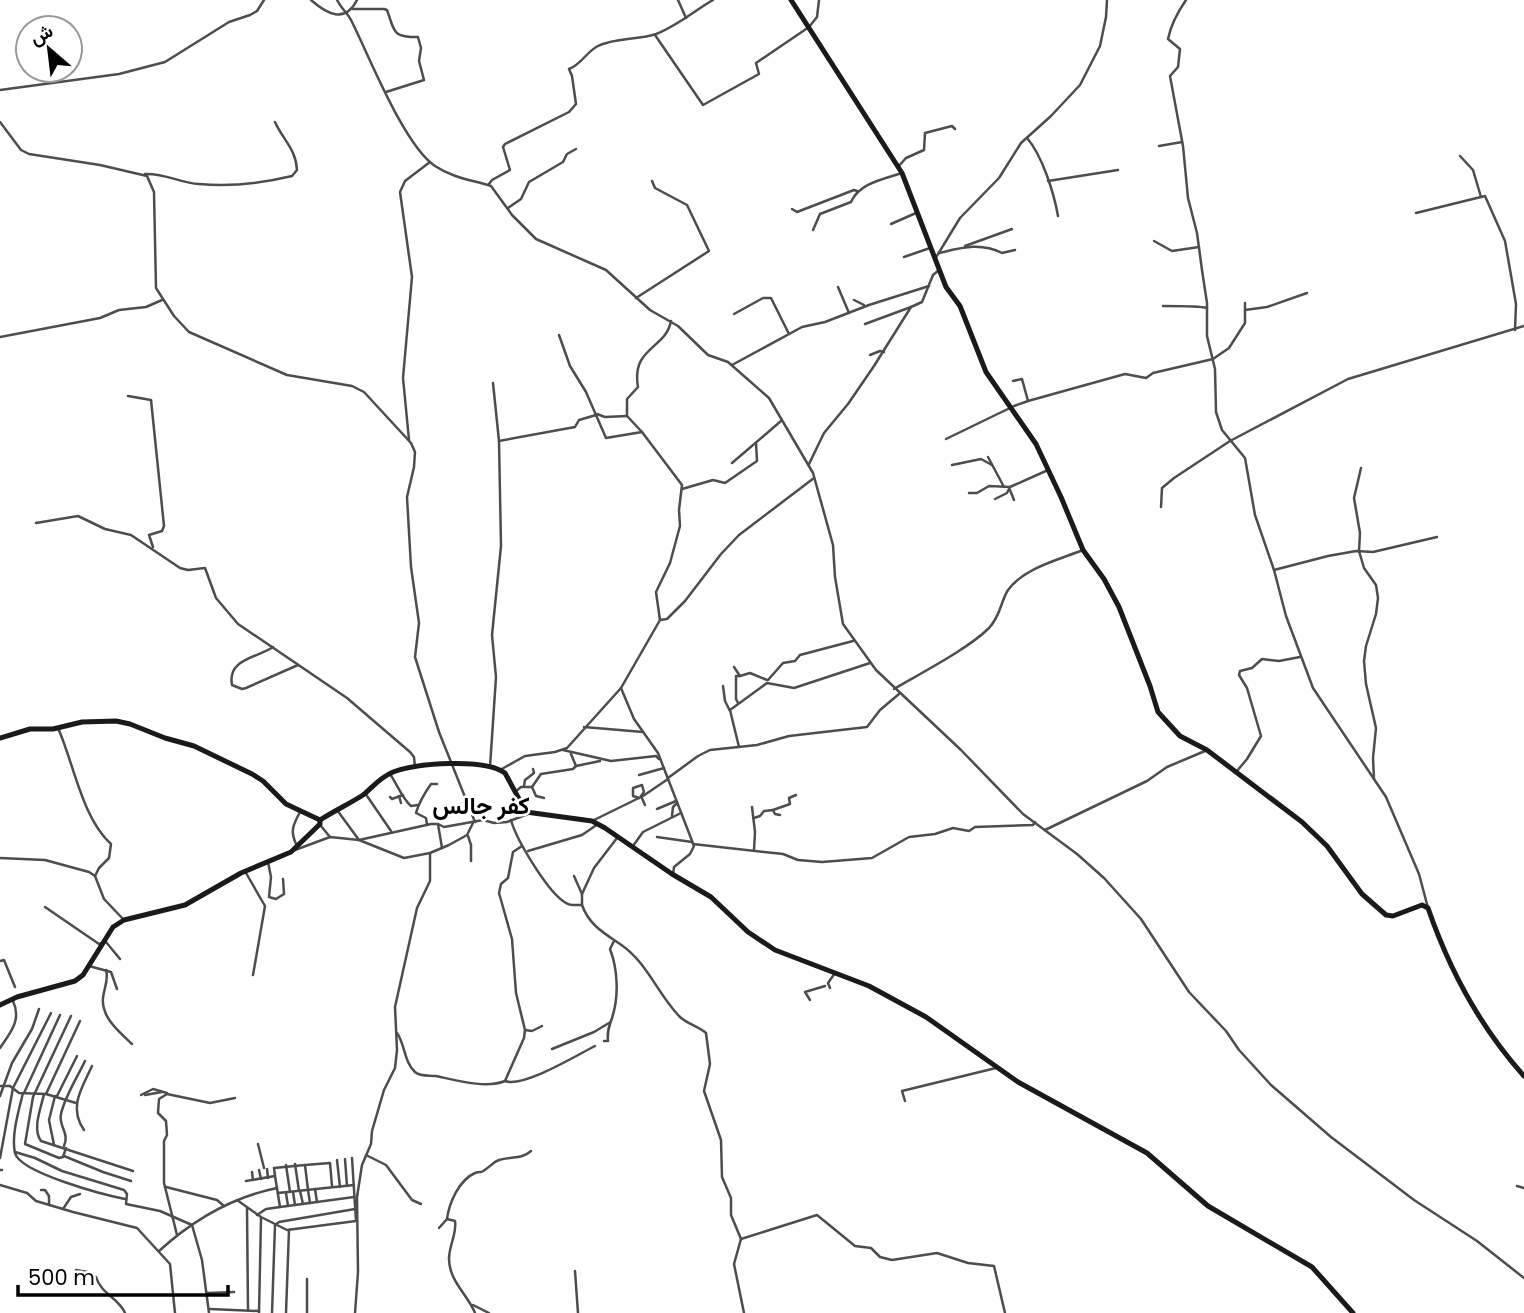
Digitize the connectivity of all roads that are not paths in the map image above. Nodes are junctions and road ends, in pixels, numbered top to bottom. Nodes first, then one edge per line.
1 (264, 0) edge
2 (311, 0) edge
3 (337, 0) edge
4 (357, 0) edge
5 (678, 0) edge
6 (713, 0) edge
7 (791, 0) edge
8 (819, 0) edge
9 (1107, 0) edge
10 (1186, 0) edge
11 (353, 9) junction
12 (345, 14) junction
13 (686, 18) junction
14 (809, 27) junction
15 (654, 35) junction
16 (0, 90) edge
17 (386, 92) junction
18 (0, 122) edge
19 (275, 122) dead end
20 (956, 129) dead end
21 (1027, 138) junction
22 (1182, 142) junction
23 (1159, 146) dead end
24 (576, 149) dead end
25 (1460, 156) dead end
26 (430, 162) junction
27 (898, 167) junction
28 (1118, 170) dead end
29 (902, 173) junction
30 (142, 174) junction
31 (652, 181) dead end
32 (1048, 181) junction
33 (488, 185) junction
34 (857, 191) junction
35 (1481, 197) junction
36 (508, 208) junction
37 (792, 209) dead end
38 (916, 213) junction
39 (1416, 213) dead end
40 (1058, 216) dead end
41 (891, 224) dead end
42 (1012, 229) dead end
43 (813, 230) dead end
44 (1154, 242) dead end
45 (962, 247) junction
46 (1199, 247) junction
47 (930, 248) junction
48 (1015, 250) dead end
49 (937, 256) junction
50 (904, 257) dead end
51 (939, 270) junction
52 (929, 286) junction
53 (838, 287) dead end
54 (1307, 293) dead end
55 (636, 299) junction
56 (162, 300) junction
57 (854, 300) dead end
58 (1245, 303) dead end
59 (866, 306) junction
60 (1163, 306) dead end
61 (911, 307) junction
62 (1207, 309) junction
63 (1245, 310) junction
64 (849, 313) junction
65 (734, 314) dead end
66 (671, 321) junction
67 (865, 324) dead end
68 (1524, 326) edge
69 (1515, 330) junction
70 (789, 334) junction
71 (559, 335) dead end
72 (0, 337) edge
73 (884, 352) junction
74 (1213, 359) junction
75 (732, 365) junction
76 (874, 366) junction
77 (1013, 381) dead end
78 (493, 383) dead end
79 (128, 396) dead end
80 (1028, 401) junction
81 (1011, 408) junction
82 (596, 414) junction
83 (626, 416) junction
84 (781, 421) junction
85 (642, 432) junction
86 (946, 439) dead end
87 (409, 440) junction
88 (499, 441) junction
89 (1230, 441) junction
90 (756, 443) junction
91 (988, 457) dead end
92 (732, 463) dead end
93 (957, 463) dead end
94 (809, 464) junction
95 (992, 465) junction
96 (1361, 468) dead end
97 (1048, 470) junction
98 (814, 478) junction
99 (1004, 487) junction
100 (1010, 488) junction
101 (682, 489) junction
102 (969, 493) dead end
103 (995, 499) dead end
104 (1014, 500) dead end
105 (1161, 507) dead end
106 (36, 523) dead end
107 (1437, 537) dead end
108 (155, 550) junction
109 (1083, 550) junction
110 (1359, 551) junction
111 (1274, 570) junction
112 (660, 620) junction
113 (853, 640) junction
114 (274, 647) junction
115 (1300, 657) junction
116 (870, 663) junction
117 (298, 665) junction
118 (734, 667) dead end
119 (740, 676) junction
120 (769, 681) junction
121 (723, 686) dead end
122 (621, 688) junction
123 (894, 689) junction
124 (899, 694) junction
125 (738, 703) junction
126 (730, 711) junction
127 (584, 727) junction
128 (58, 728) junction
129 (643, 732) junction
130 (0, 738) edge
131 (739, 747) junction
132 (560, 749) junction
133 (1208, 750) junction
134 (570, 752) junction
135 (589, 757) junction
136 (602, 760) junction
137 (661, 761) junction
138 (587, 763) junction
139 (453, 765) junction
140 (576, 766) junction
141 (490, 767) junction
142 (415, 768) junction
143 (664, 768) junction
144 (533, 769) dead end
145 (500, 770) junction
146 (1237, 771) junction
147 (390, 774) junction
148 (521, 775) dead end
149 (639, 775) dead end
150 (668, 779) junction
151 (1374, 779) junction
152 (525, 780) junction
153 (437, 784) dead end
154 (524, 786) junction
155 (532, 787) junction
156 (515, 792) junction
157 (644, 792) junction
158 (650, 792) junction
159 (365, 793) junction
160 (401, 796) junction
161 (796, 796) dead end
162 (390, 797) dead end
163 (544, 798) dead end
164 (640, 798) junction
165 (677, 802) junction
166 (401, 803) dead end
167 (419, 804) junction
168 (645, 805) dead end
169 (751, 807) dead end
170 (657, 809) dead end
171 (301, 810) junction
172 (337, 810) junction
173 (773, 810) junction
174 (531, 812) junction
175 (681, 813) junction
176 (780, 815) dead end
177 (672, 816) junction
178 (754, 818) junction
179 (511, 820) junction
180 (320, 822) junction
181 (474, 822) junction
182 (595, 822) junction
183 (1035, 822) junction
184 (438, 824) junction
185 (427, 825) junction
186 (1045, 830) junction
187 (392, 832) junction
188 (467, 835) junction
189 (330, 836) junction
190 (619, 836) junction
191 (657, 836) dead end
192 (359, 840) junction
193 (692, 843) junction
194 (296, 844) junction
195 (522, 846) junction
196 (633, 846) junction
197 (442, 848) junction
198 (754, 850) junction
199 (528, 851) junction
200 (291, 852) junction
201 (430, 853) junction
202 (0, 858) edge
203 (471, 860) dead end
204 (268, 862) junction
205 (245, 871) junction
206 (673, 875) junction
207 (95, 876) junction
208 (574, 876) dead end
209 (283, 879) dead end
210 (582, 894) junction
211 (582, 905) junction
212 (45, 907) dead end
213 (1428, 908) junction
214 (124, 920) junction
215 (614, 941) junction
216 (103, 943) junction
217 (120, 959) dead end
218 (0, 961) edge
219 (89, 966) junction
220 (106, 971) junction
221 (835, 973) junction
222 (253, 975) dead end
223 (15, 987) dead end
224 (117, 989) dead end
225 (12, 999) junction
226 (810, 1000) dead end
227 (0, 1005) edge
228 (39, 1009) dead end
229 (51, 1013) dead end
230 (60, 1015) dead end
231 (71, 1016) dead end
232 (80, 1021) dead end
233 (609, 1023) junction
234 (542, 1026) dead end
235 (525, 1030) junction
236 (397, 1033) junction
237 (604, 1041) dead end
238 (131, 1044) dead end
239 (595, 1046) dead end
240 (0, 1048) edge
241 (552, 1049) dead end
242 (77, 1056) dead end
243 (85, 1061) dead end
244 (92, 1066) dead end
245 (999, 1068) junction
246 (1524, 1076) edge
247 (505, 1081) junction
248 (2, 1086) edge
249 (13, 1088) junction
250 (23, 1093) junction
251 (35, 1093) junction
252 (45, 1094) junction
253 (162, 1094) junction
254 (0, 1096) edge
255 (56, 1096) junction
256 (235, 1098) dead end
257 (68, 1100) junction
258 (905, 1101) dead end
259 (76, 1103) junction
260 (84, 1130) dead end
261 (258, 1144) dead end
262 (54, 1145) junction
263 (61, 1147) junction
264 (66, 1148) junction
265 (531, 1151) dead end
266 (15, 1152) junction
267 (366, 1155) junction
268 (64, 1156) junction
269 (0, 1158) edge
270 (352, 1158) dead end
271 (345, 1159) dead end
272 (337, 1160) dead end
273 (295, 1164) junction
274 (286, 1165) junction
275 (305, 1165) junction
276 (263, 1169) junction
277 (133, 1171) dead end
278 (252, 1172) dead end
279 (275, 1177) junction
280 (268, 1178) junction
281 (261, 1179) junction
282 (253, 1180) junction
283 (131, 1181) dead end
284 (246, 1181) dead end
285 (0, 1185) edge
286 (354, 1185) junction
287 (347, 1186) junction
288 (1517, 1186) dead end
289 (166, 1187) junction
290 (332, 1187) junction
291 (340, 1187) junction
292 (277, 1188) junction
293 (1524, 1188) edge
294 (315, 1189) junction
295 (41, 1190) dead end
296 (308, 1190) junction
297 (300, 1191) junction
298 (290, 1192) junction
299 (80, 1194) dead end
300 (278, 1194) junction
301 (354, 1197) junction
302 (126, 1199) junction
303 (237, 1200) junction
304 (317, 1202) junction
305 (310, 1203) junction
306 (303, 1204) junction
307 (421, 1204) dead end
308 (49, 1205) junction
309 (295, 1205) junction
310 (224, 1206) junction
311 (288, 1206) junction
312 (280, 1207) junction
313 (247, 1208) junction
314 (63, 1209) junction
315 (355, 1209) junction
316 (172, 1215) junction
317 (259, 1216) junction
318 (447, 1219) junction
319 (192, 1225) junction
320 (275, 1225) junction
321 (439, 1228) dead end
322 (289, 1230) junction
323 (177, 1234) junction
324 (741, 1239) junction
325 (159, 1251) junction
326 (443, 1260) dead end
327 (449, 1261) junction
328 (76, 1270) dead end
329 (575, 1271) dead end
330 (1524, 1278) edge
331 (307, 1279) dead end
332 (234, 1292) dead end
333 (207, 1293) junction
334 (471, 1304) junction
335 (248, 1310) junction
336 (210, 1311) edge
337 (259, 1312) edge
338 (125, 1313) edge
339 (175, 1313) edge
340 (272, 1313) edge
341 (286, 1313) edge
342 (307, 1313) edge
343 (355, 1313) edge
344 (475, 1313) edge
345 (489, 1313) edge
346 (578, 1313) edge
347 (744, 1313) edge
348 (1005, 1313) edge
349 (1353, 1313) edge

1 - 16 street
2 - 12 street
3 - 12 street
4 - 11 street
5 - 13 street
6 - 13 street
7 - 14 street
8 - 14 street
9 - 21 street
10 - 22 street
11 - 12 street
11 - 17 street
12 - 17 street
13 - 15 street
14 - 15 street
14 - 27 street
15 - 33 street
17 - 26 street
18 - 30 street
19 - 30 street
20 - 27 street
21 - 32 street
21 - 49 street
22 - 23 street
22 - 46 street
24 - 36 street
25 - 35 street
26 - 33 street
26 - 87 street
27 - 29 street
28 - 32 street
29 - 34 street
29 - 38 street
30 - 56 street
31 - 55 street
32 - 40 street
33 - 36 street
34 - 37 street
34 - 43 street
35 - 39 street
35 - 69 street
36 - 55 street
38 - 41 street
38 - 47 street
42 - 45 street
44 - 46 street
45 - 48 street
45 - 49 street
46 - 62 street
47 - 49 street
47 - 50 street
49 - 51 street
51 - 52 street
51 - 81 street
52 - 59 street
52 - 61 street
53 - 64 street
54 - 63 street
55 - 66 street
56 - 72 street
56 - 87 street
57 - 59 street
58 - 63 street
59 - 64 street
60 - 62 street
61 - 67 street
61 - 73 street
62 - 74 street
63 - 74 street
64 - 70 street
65 - 70 street
66 - 75 street
66 - 83 street
68 - 69 street
69 - 89 street
70 - 75 street
71 - 82 street
73 - 76 street
73 - 76 street
74 - 80 street
74 - 89 street
75 - 84 street
76 - 94 street
77 - 80 street
78 - 88 street
79 - 108 street
80 - 81 street
81 - 86 street
81 - 97 street
82 - 83 street
82 - 85 street
82 - 88 street
83 - 85 street
84 - 90 street
84 - 94 street
85 - 101 street
87 - 139 street
88 - 141 street
89 - 105 street
89 - 111 street
90 - 92 street
90 - 101 street
91 - 95 street
93 - 95 street
94 - 98 street
95 - 99 street
96 - 110 street
97 - 100 street
97 - 109 street
98 - 112 street
98 - 113 street
99 - 100 street
99 - 102 street
100 - 103 street
100 - 104 street
101 - 112 street
106 - 108 street
107 - 110 street
108 - 114 street
109 - 123 street
109 - 133 street
110 - 111 street
110 - 151 street
111 - 115 street
112 - 122 street
113 - 116 street
113 - 120 street
114 - 117 street
114 - 117 street
115 - 146 street
115 - 151 street
116 - 120 street
116 - 123 street
117 - 142 street
118 - 119 street
119 - 120 street
119 - 125 street
120 - 125 street
121 - 126 street
122 - 127 street
122 - 129 street
123 - 124 street
124 - 131 street
124 - 183 street
125 - 126 street
126 - 131 street
127 - 129 street
127 - 132 street
128 - 130 street
128 - 171 street
128 - 207 street
129 - 137 street
131 - 150 street
132 - 134 street
132 - 145 street
133 - 146 street
133 - 186 street
134 - 135 street
134 - 140 street
135 - 136 street
135 - 138 street
136 - 137 street
136 - 138 street
137 - 143 street
138 - 140 street
139 - 141 street
139 - 142 street
139 - 181 street
140 - 155 street
141 - 145 street
142 - 147 street
143 - 149 street
143 - 150 street
144 - 152 street
145 - 156 street
146 - 213 street
147 - 159 street
147 - 160 street
148 - 152 street
150 - 158 street
150 - 165 street
151 - 213 street
152 - 154 street
153 - 167 street
154 - 155 street
154 - 156 street
155 - 163 street
156 - 174 street
157 - 158 street
157 - 164 street
157 - 164 street
158 - 164 street
159 - 172 street
159 - 187 street
160 - 162 street
160 - 166 street
160 - 167 street
161 - 173 street
164 - 168 street
164 - 182 street
165 - 170 street
165 - 175 street
165 - 177 street
167 - 185 street
169 - 178 street
171 - 180 street
171 - 194 street
172 - 180 street
172 - 192 street
173 - 176 street
173 - 178 street
174 - 179 street
174 - 182 street
175 - 177 street
175 - 193 street
177 - 196 street
178 - 198 street
179 - 181 street
179 - 195 street
180 - 189 street
180 - 194 street
181 - 184 street
181 - 188 street
182 - 190 street
182 - 199 street
183 - 186 street
183 - 198 street
184 - 185 street
184 - 197 street
185 - 187 street
186 - 330 street
187 - 192 street
188 - 197 street
188 - 203 street
189 - 192 street
189 - 200 street
190 - 196 street
190 - 210 street
191 - 193 street
192 - 201 street
193 - 198 street
193 - 206 street
194 - 200 street
195 - 199 street
195 - 235 street
196 - 206 street
197 - 201 street
199 - 211 street
200 - 204 street
201 - 236 street
202 - 207 street
204 - 205 street
204 - 209 street
205 - 214 street
205 - 222 street
206 - 221 street
207 - 214 street
208 - 210 street
210 - 211 street
211 - 215 street
212 - 216 street
213 - 246 street
214 - 216 street
215 - 233 street
215 - 324 street
216 - 217 street
216 - 219 street
218 - 223 street
219 - 220 street
219 - 225 street
220 - 224 street
220 - 238 street
221 - 226 street
221 - 245 street
225 - 227 street
225 - 240 street
228 - 248 street
229 - 249 street
230 - 250 street
231 - 251 street
232 - 252 street
233 - 237 street
233 - 241 street
234 - 235 street
235 - 247 street
236 - 247 street
236 - 267 street
239 - 247 street
242 - 255 street
243 - 257 street
244 - 259 street
245 - 258 street
245 - 349 street
248 - 249 street
248 - 254 street
249 - 250 street
249 - 269 street
250 - 251 street
250 - 266 street
251 - 252 street
251 - 268 street
252 - 255 street
252 - 262 street
253 - 253 street
253 - 256 street
253 - 289 street
255 - 257 street
255 - 262 street
257 - 259 street
257 - 263 street
259 - 260 street
261 - 276 street
262 - 263 street
263 - 264 street
264 - 268 street
264 - 277 street
265 - 318 street
266 - 302 street
266 - 302 street
267 - 307 street
267 - 343 street
268 - 283 street
270 - 286 street
271 - 287 street
272 - 291 street
273 - 274 street
273 - 275 street
273 - 297 street
274 - 279 street
274 - 298 street
275 - 290 street
275 - 296 street
276 - 280 street
276 - 281 street
278 - 282 street
279 - 280 street
279 - 292 street
280 - 281 street
281 - 282 street
282 - 284 street
285 - 308 street
286 - 287 street
286 - 301 street
287 - 291 street
288 - 293 street
289 - 310 street
289 - 316 street
290 - 291 street
290 - 294 street
292 - 300 street
292 - 303 street
294 - 296 street
294 - 304 street
295 - 308 street
296 - 297 street
296 - 305 street
297 - 298 street
297 - 306 street
298 - 300 street
298 - 309 street
298 - 311 street
299 - 314 street
300 - 312 street
301 - 304 street
301 - 315 street
302 - 316 street
303 - 310 street
303 - 313 street
304 - 305 street
305 - 306 street
306 - 309 street
308 - 314 street
309 - 311 street
310 - 319 street
311 - 312 street
312 - 317 street
313 - 317 street
313 - 335 street
314 - 325 street
315 - 320 street
315 - 322 street
316 - 319 street
316 - 323 street
317 - 320 street
317 - 337 street
318 - 321 street
318 - 327 street
319 - 323 street
319 - 333 street
320 - 322 street
320 - 340 street
322 - 341 street
323 - 325 street
324 - 347 street
324 - 348 street
325 - 339 street
326 - 327 street
327 - 334 street
328 - 338 street
329 - 346 street
331 - 342 street
332 - 333 street
333 - 336 street
334 - 344 street
334 - 345 street
335 - 336 street
335 - 337 street

